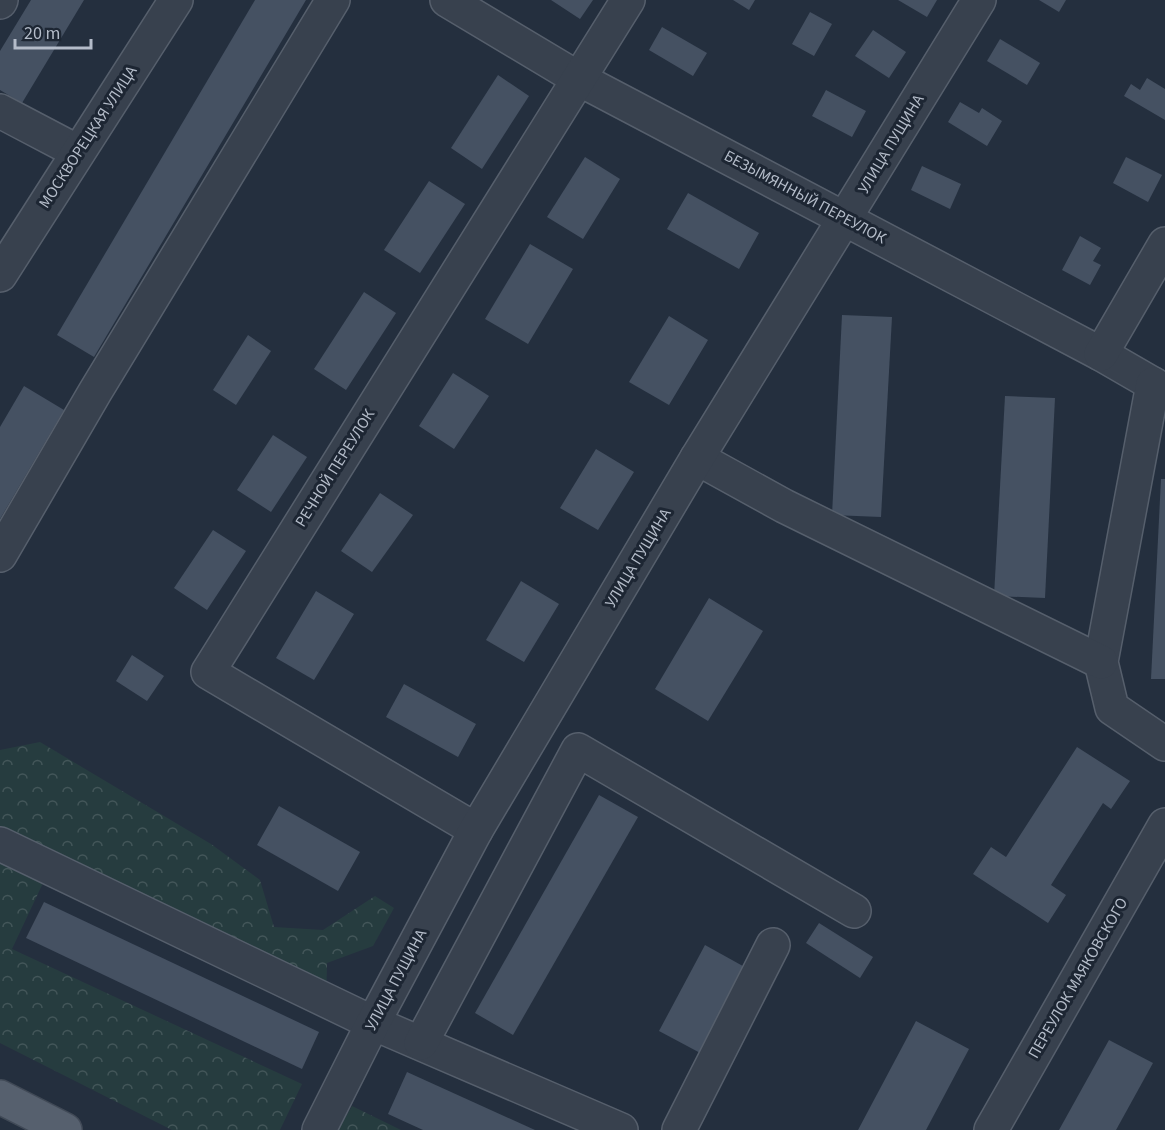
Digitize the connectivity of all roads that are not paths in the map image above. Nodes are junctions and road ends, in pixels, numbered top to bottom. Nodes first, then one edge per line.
1 (176, 0) edge
2 (333, 0) edge
3 (447, 0) edge
4 (628, 0) edge
5 (980, 0) edge
6 (579, 79) junction
7 (0, 111) edge
8 (78, 152) junction
9 (846, 219) junction
10 (1165, 244) edge
11 (0, 275) edge
12 (1101, 354) junction
13 (1159, 387) edge
14 (698, 458) junction
15 (0, 555) edge
16 (1101, 662) junction
17 (539, 725) junction
18 (1165, 744) edge
19 (578, 750) junction
20 (1165, 825) edge
21 (476, 830) junction
22 (0, 844) edge
23 (854, 911) dead end
24 (773, 945) dead end
25 (373, 1023) junction
26 (421, 1043) junction
27 (0, 1097) edge
28 (65, 1130) edge
29 (319, 1130) edge
30 (621, 1130) edge
31 (679, 1130) edge
32 (991, 1130) edge

1 - 8 street, МОСКВОРЕЦКАЯ УЛИЦА
2 - 15 street
3 - 6 street, БЕЗЫМЯННЫЙ ПЕРЕУЛОК
4 - 6 street, РЕЧНОЙ ПЕРЕУЛОК
5 - 9 street, УЛИЦА ПУЩИНА
6 - 9 street, БЕЗЫМЯННЫЙ ПЕРЕУЛОК
6 - 21 street, РЕЧНОЙ ПЕРЕУЛОК
7 - 8 street
8 - 11 street, МОСКВОРЕЦКАЯ УЛИЦА
9 - 12 street, БЕЗЫМЯННЫЙ ПЕРЕУЛОК
9 - 14 street, УЛИЦА ПУЩИНА
10 - 12 street
12 - 13 street, БЕЗЫМЯННЫЙ ПЕРЕУЛОК
13 - 16 street
14 - 16 street
14 - 17 street, УЛИЦА ПУЩИНА
16 - 18 street
17 - 19 street
17 - 21 street, УЛИЦА ПУЩИНА
19 - 23 street
19 - 26 street
20 - 32 street, ПЕРЕУЛОК МАЯКОВСКОГО
21 - 25 street, УЛИЦА ПУЩИНА
22 - 25 street
24 - 31 street
25 - 26 street
25 - 29 street, УЛИЦА ПУЩИНА
26 - 30 street
27 - 28 main road

